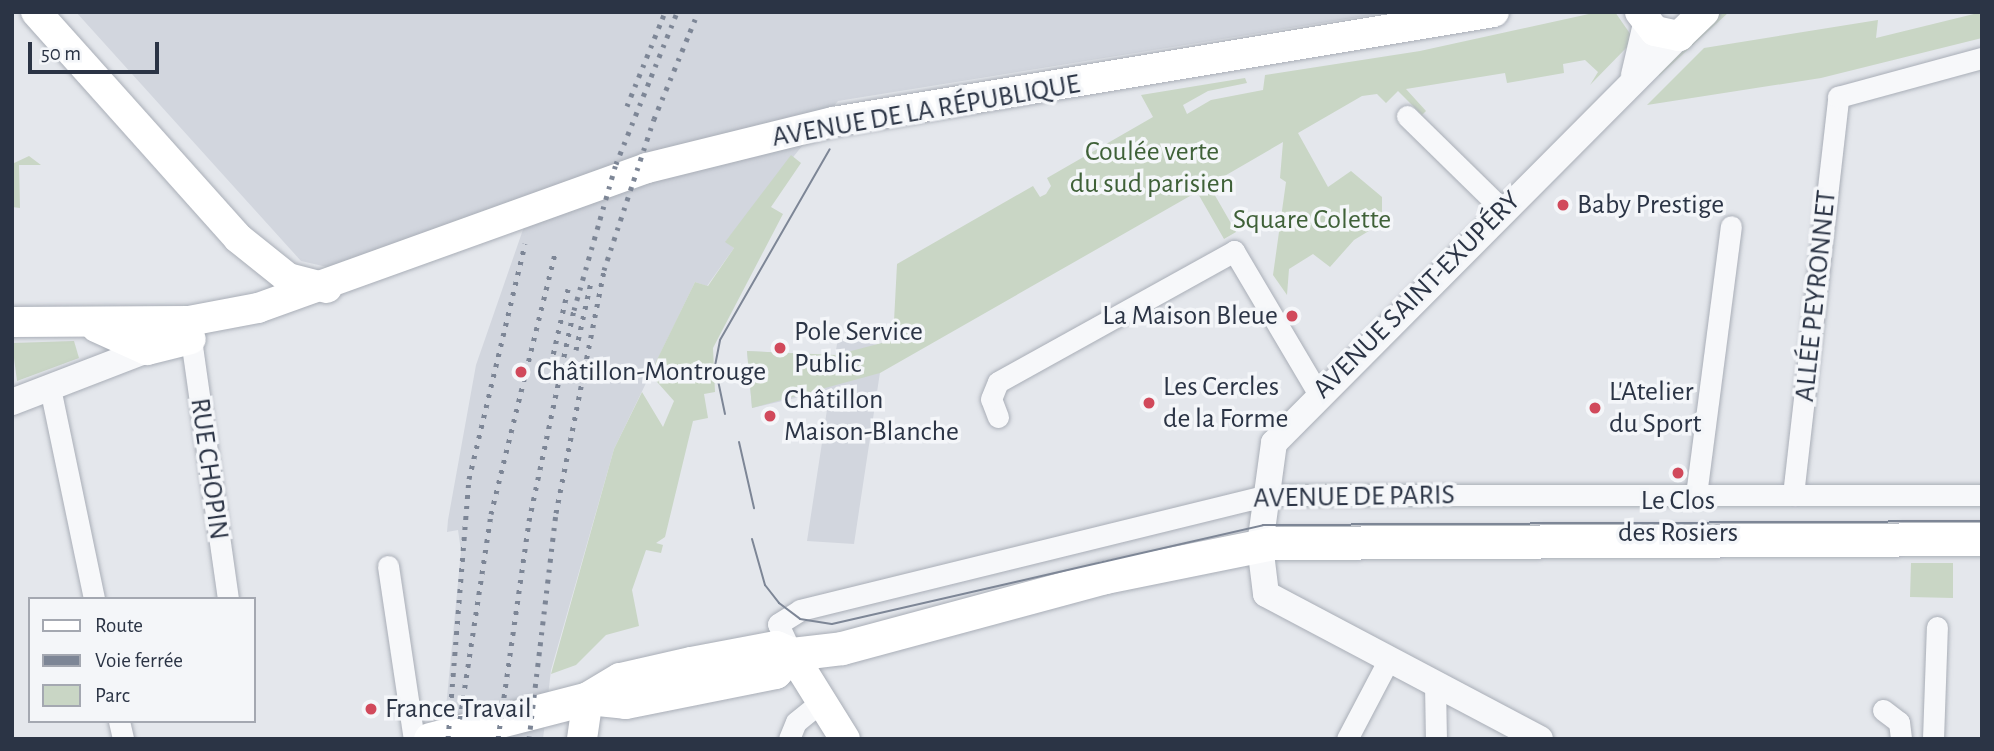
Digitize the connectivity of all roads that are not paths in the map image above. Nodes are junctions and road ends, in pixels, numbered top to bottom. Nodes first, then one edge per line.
1 (36, 12) edge
2 (1494, 12) edge
3 (1704, 12) edge
4 (1643, 18) edge
5 (1679, 36) junction
6 (1982, 58) edge
7 (1634, 75) junction
8 (1407, 116) dead end
9 (1502, 209) junction
10 (1731, 226) dead end
11 (239, 238) junction
12 (327, 288) junction
13 (258, 308) junction
14 (12, 322) edge
15 (89, 323) junction
16 (191, 339) joint
17 (147, 350) junction
18 (50, 388) junction
19 (1318, 393) junction
20 (12, 402) edge
21 (998, 417) dead end
22 (1267, 495) junction
23 (1696, 495) junction
24 (1793, 495) junction
25 (1982, 495) edge
26 (1982, 539) edge
27 (1260, 545) junction
28 (388, 566) dead end
29 (94, 597) edge
30 (228, 597) edge
31 (1937, 627) dead end
32 (792, 654) junction
33 (1388, 661) junction
34 (1435, 684) junction
35 (588, 698) junction
36 (821, 702) junction
37 (1883, 710) dead end
38 (414, 739) edge
39 (430, 739) edge
40 (582, 739) edge
41 (789, 739) edge
42 (845, 739) edge
43 (1347, 739) edge
44 (1436, 739) edge
45 (1540, 739) edge
46 (1901, 739) edge
47 (1933, 739) edge

1 - 11 main road
2 - 12 main road, AVENUE DE LA RÉPUBLIQUE
3 - 5 main road
4 - 5 main road
4 - 7 street
5 - 7 street, AVENUE SAINT-EXUPÉRY
6 - 24 street, ALLÉE PEYRONNET
7 - 9 street, AVENUE SAINT-EXUPÉRY
8 - 9 street
9 - 19 street, AVENUE SAINT-EXUPÉRY
10 - 23 street
11 - 12 main road
11 - 13 main road
12 - 13 main road, AVENUE DE LA RÉPUBLIQUE
13 - 15 main road, AVENUE DE LA RÉPUBLIQUE
14 - 15 main road, AVENUE DE LA RÉPUBLIQUE
15 - 17 main road
16 - 17 main road
16 - 30 street, RUE CHOPIN
17 - 18 street
18 - 20 street
18 - 29 street
19 - 21 street
19 - 22 street, AVENUE SAINT-EXUPÉRY
22 - 23 street, AVENUE DE PARIS
22 - 27 street, AVENUE SAINT-EXUPÉRY
22 - 32 street, AVENUE DE PARIS
23 - 24 street, AVENUE DE PARIS
24 - 25 street, AVENUE DE PARIS
26 - 27 main road, AVENUE DE PARIS
27 - 32 main road, AVENUE DE PARIS
27 - 33 street, AVENUE SAINT-EXUPÉRY
28 - 38 street
31 - 47 street
32 - 35 main road
32 - 36 main road
33 - 34 street, AVENUE SAINT-EXUPÉRY
33 - 43 street
34 - 44 street
34 - 45 street, AVENUE SAINT-EXUPÉRY
35 - 39 main road
35 - 40 main road
36 - 41 street
36 - 42 main road
37 - 46 street

